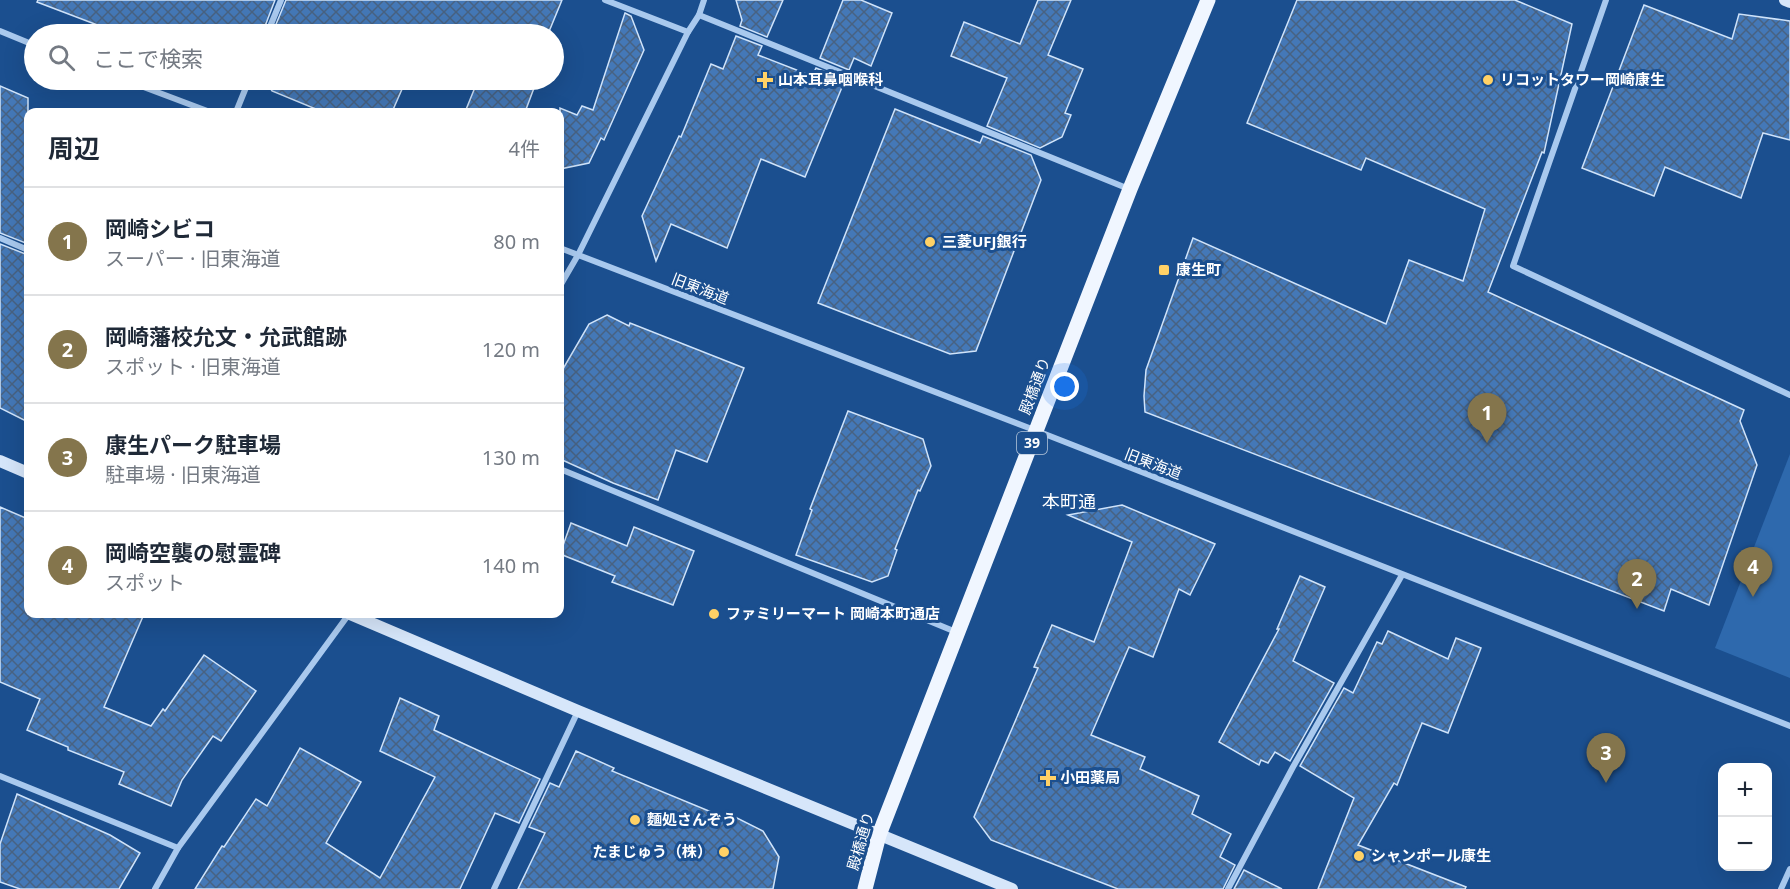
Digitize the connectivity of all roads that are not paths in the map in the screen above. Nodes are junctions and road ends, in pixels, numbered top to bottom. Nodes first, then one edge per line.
1 (281, 0) edge
2 (605, 0) edge
3 (704, 0) edge
4 (1208, 0) edge
5 (1606, 0) edge
6 (1785, 0) edge
7 (1790, 2) edge
8 (699, 15) junction
9 (271, 24) edge
10 (0, 31) edge
11 (688, 32) junction
12 (24, 41) edge
13 (152, 90) edge
14 (245, 90) edge
15 (199, 108) edge
16 (238, 108) edge
17 (1130, 189) junction
18 (0, 238) edge
19 (24, 248) edge
20 (564, 250) edge
21 (578, 255) junction
22 (564, 279) edge
23 (1790, 395) edge
24 (1037, 431) junction
25 (0, 461) edge
26 (564, 470) edge
27 (24, 471) edge
28 (1402, 575) junction
29 (347, 618) edge
30 (359, 618) edge
31 (957, 633) junction
32 (578, 711) junction
33 (1790, 726) edge
34 (0, 776) edge
35 (879, 835) junction
36 (178, 848) junction
37 (1790, 869) edge
38 (155, 889) edge
39 (494, 889) edge
40 (866, 889) edge
41 (1012, 889) edge
42 (1228, 889) edge
43 (1781, 889) edge

1 - 9 street
2 - 11 street
3 - 8 street
4 - 17 main road, 殿橋通り / 39
5 - 23 street
6 - 7 street
8 - 11 street
8 - 17 street
10 - 12 street
11 - 21 street
13 - 15 street
14 - 16 street
17 - 24 main road, 殿橋通り / 39
18 - 19 street
20 - 21 street, 旧東海道
21 - 22 street
21 - 24 street, 旧東海道
24 - 28 street, 旧東海道
24 - 31 main road, 殿橋通り / 39
25 - 27 street
26 - 31 street
28 - 33 street, 旧東海道
28 - 42 street
29 - 36 street
30 - 32 street
31 - 35 main road, 殿橋通り / 39
32 - 35 street
32 - 39 street
34 - 36 street
35 - 40 main road, 殿橋通り / 39
35 - 41 street
36 - 38 street
37 - 43 street

